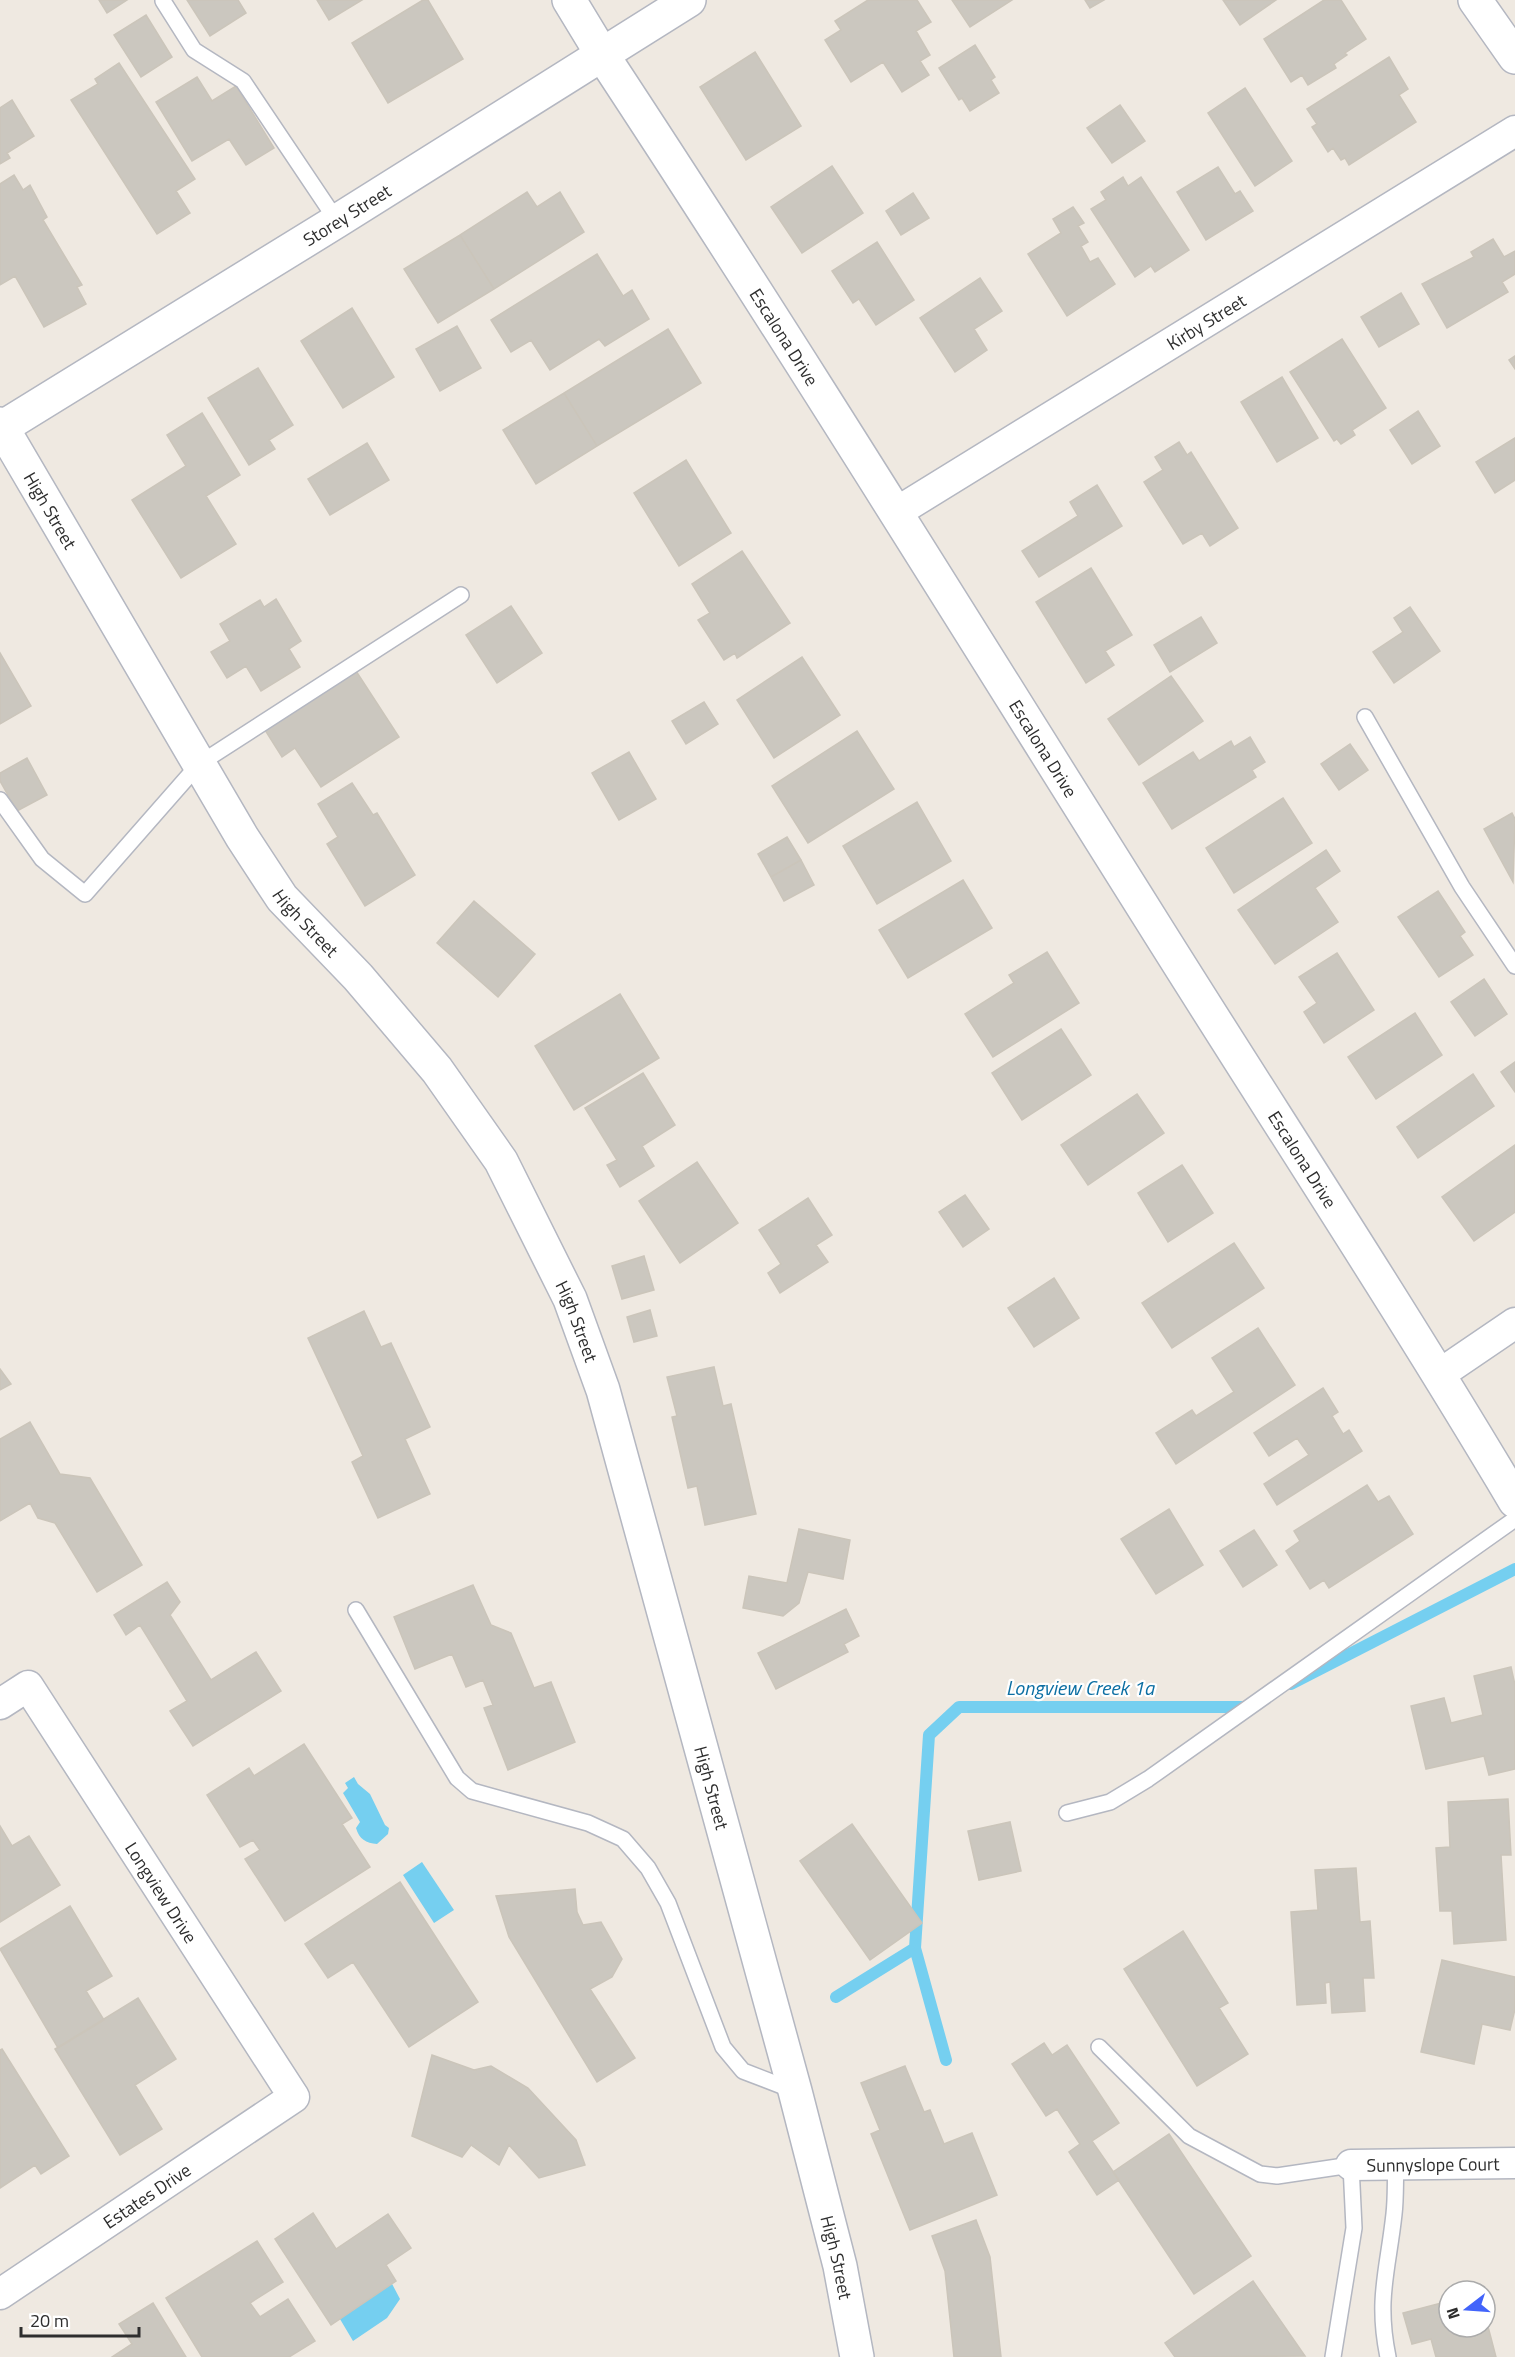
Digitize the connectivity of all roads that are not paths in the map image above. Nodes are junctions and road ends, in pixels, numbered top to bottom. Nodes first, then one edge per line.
1 (569, 0) edge
2 (689, 0) edge
3 (1475, 0) edge
4 (163, 1) edge
5 (603, 56) junction
6 (1515, 57) edge
7 (1515, 131) edge
8 (337, 221) junction
9 (1, 426) edge
10 (897, 512) junction
11 (461, 596) dead end
12 (1365, 717) dead end
13 (199, 764) junction
14 (0, 800) edge
15 (1515, 966) edge
16 (1515, 1323) edge
17 (1440, 1374) junction
18 (1515, 1501) edge
19 (1515, 1519) edge
20 (356, 1610) dead end
21 (0, 1704) edge
22 (1067, 1813) dead end
23 (1099, 2047) dead end
24 (795, 2091) junction
25 (294, 2097) joint
26 (1396, 2163) junction
27 (1515, 2163) edge
28 (1351, 2165) junction
29 (0, 2294) edge
30 (858, 2357) edge
31 (1333, 2357) edge
32 (1388, 2357) edge

1 - 5 main road, Escalona Drive
2 - 5 main road, Storey Street
3 - 6 main road
4 - 8 lane
5 - 8 main road, Storey Street
5 - 10 main road, Escalona Drive
7 - 10 street, Kirby Street
8 - 9 main road, Storey Street
9 - 13 main road, High Street
10 - 17 main road, Escalona Drive
11 - 13 lane
12 - 15 lane
13 - 14 lane
13 - 24 main road, High Street
16 - 17 street
17 - 18 main road, Escalona Drive
19 - 22 lane
20 - 24 lane
21 - 25 street, Longview Drive
23 - 28 lane
24 - 30 main road, High Street
25 - 29 street, Estates Drive
26 - 27 street, Sunnyslope Court
26 - 28 street, Sunnyslope Court
26 - 32 lane
28 - 31 lane

